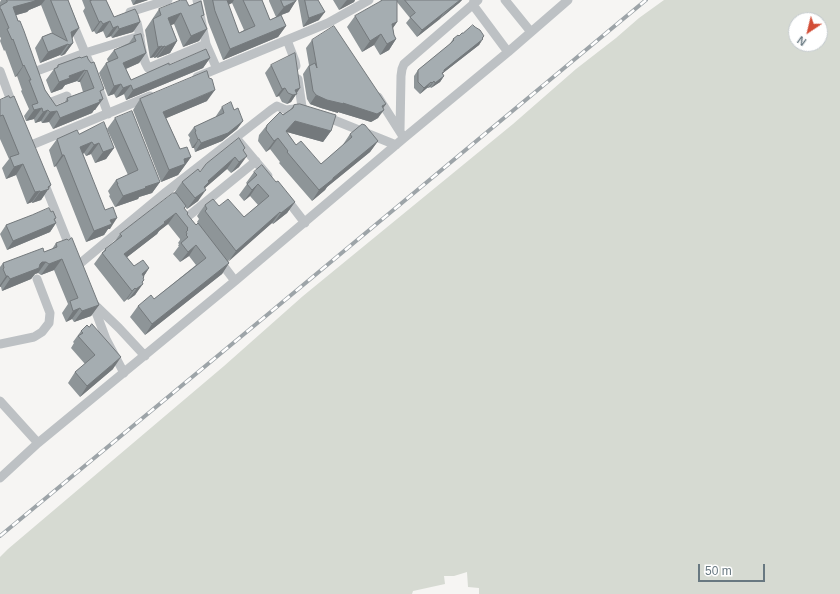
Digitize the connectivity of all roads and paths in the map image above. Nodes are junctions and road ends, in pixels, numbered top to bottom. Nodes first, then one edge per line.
1 (63, 0) edge
2 (168, 0) edge
3 (197, 0) edge
4 (369, 0) edge
5 (505, 0) edge
6 (568, 0) edge
7 (475, 2) edge
8 (531, 32) junction
9 (140, 36) junction
10 (287, 40) junction
11 (206, 44) junction
12 (508, 52) junction
13 (85, 53) junction
14 (216, 69) junction
15 (0, 71) edge
16 (33, 72) edge
17 (188, 80) edge
18 (41, 92) edge
19 (160, 92) edge
20 (374, 92) edge
21 (67, 96) edge
22 (309, 110) junction
23 (108, 114) junction
24 (19, 120) edge
25 (402, 134) junction
26 (236, 137) junction
27 (396, 145) junction
28 (30, 146) edge
29 (256, 161) junction
30 (41, 174) edge
31 (186, 218) edge
32 (305, 222) junction
33 (214, 255) edge
34 (36, 278) edge
35 (235, 281) junction
36 (86, 288) edge
37 (92, 302) junction
38 (0, 344) edge
39 (145, 356) junction
40 (124, 373) junction
41 (0, 401) edge
42 (38, 443) junction
43 (0, 478) edge

1 - 13 street
2 - 9 street
3 - 11 street
4 - 10 street
5 - 8 street
6 - 8 street
7 - 12 street
7 - 25 street
8 - 12 street
9 - 11 street
9 - 13 street
10 - 14 street
10 - 22 street
11 - 14 street
12 - 25 street
13 - 16 street
13 - 23 street
14 - 17 street
15 - 24 street
18 - 21 street
19 - 23 street
20 - 25 street
22 - 26 street
22 - 27 street
23 - 28 street
25 - 27 street
26 - 29 street
26 - 30 street
27 - 32 street
29 - 31 street
29 - 32 street
32 - 35 street
33 - 35 street
34 - 38 street
35 - 39 street
36 - 37 street
37 - 39 street
37 - 40 street
39 - 40 street
40 - 42 street
41 - 42 street
42 - 43 street

